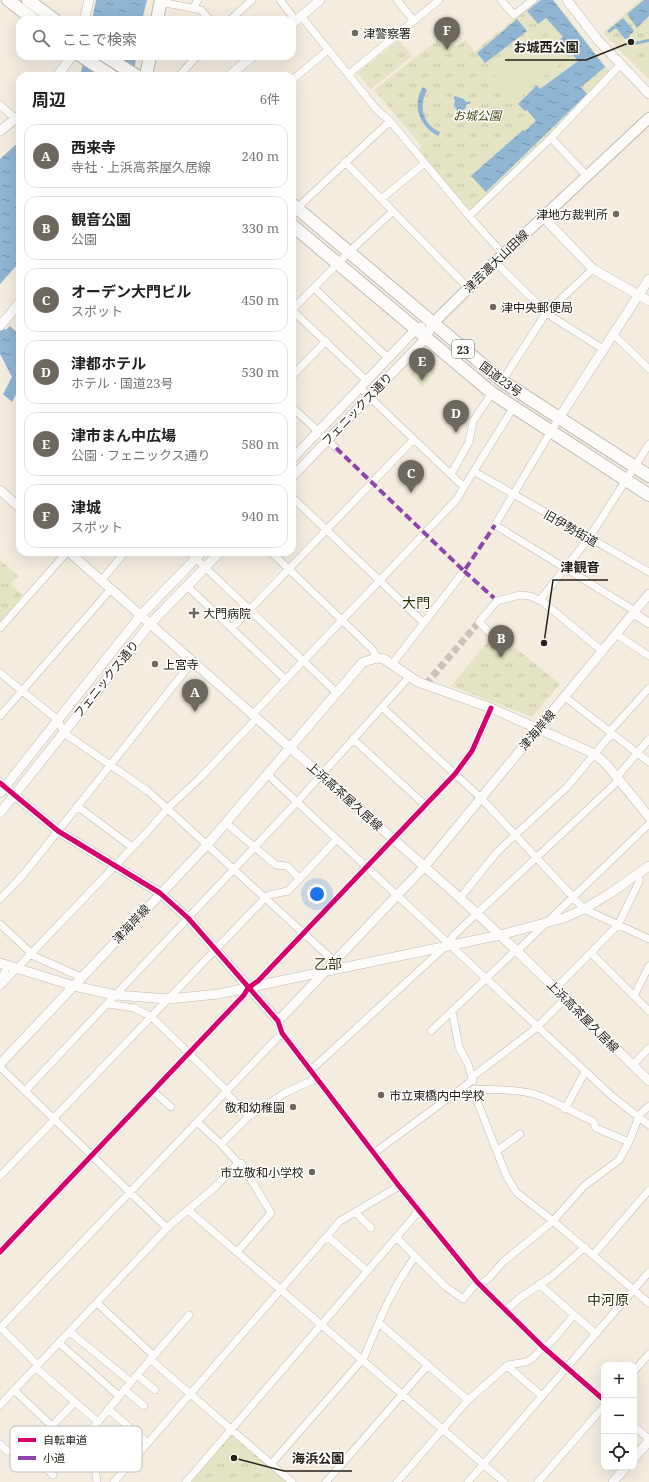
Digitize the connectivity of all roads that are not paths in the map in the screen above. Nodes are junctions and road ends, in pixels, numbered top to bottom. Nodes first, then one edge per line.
1 (8, 0) edge
2 (28, 0) edge
3 (89, 0) edge
4 (198, 0) edge
5 (252, 0) edge
6 (280, 0) edge
7 (320, 0) edge
8 (397, 0) edge
9 (439, 0) edge
10 (501, 0) edge
11 (533, 0) edge
12 (567, 0) edge
13 (161, 1) edge
14 (193, 8) junction
15 (29, 16) edge
16 (50, 16) edge
17 (85, 16) edge
18 (158, 16) edge
19 (206, 16) edge
20 (234, 16) edge
21 (293, 16) edge
22 (296, 20) edge
23 (414, 21) junction
24 (328, 50) junction
25 (69, 60) edge
26 (87, 60) edge
27 (111, 60) edge
28 (149, 60) edge
29 (193, 60) edge
30 (248, 60) edge
31 (620, 65) junction
32 (60, 72) edge
33 (106, 72) edge
34 (130, 72) edge
35 (147, 72) edge
36 (183, 72) edge
37 (234, 72) edge
38 (349, 74) junction
39 (296, 77) edge
40 (649, 94) edge
41 (0, 105) edge
42 (16, 116) edge
43 (649, 118) edge
44 (16, 119) edge
45 (390, 121) junction
46 (0, 131) edge
47 (551, 138) junction
48 (345, 162) junction
49 (425, 163) junction
50 (587, 176) junction
51 (381, 199) junction
52 (296, 204) edge
53 (296, 208) edge
54 (392, 212) junction
55 (469, 216) junction
56 (543, 216) junction
57 (296, 228) edge
58 (349, 252) junction
59 (504, 254) junction
60 (495, 262) junction
61 (338, 264) junction
62 (593, 269) junction
63 (649, 278) edge
64 (314, 288) junction
65 (468, 288) junction
66 (637, 295) junction
67 (649, 302) edge
68 (296, 306) edge
69 (16, 307) edge
70 (546, 312) junction
71 (296, 314) edge
72 (2, 323) edge
73 (432, 324) junction
74 (416, 329) junction
75 (613, 334) junction
76 (426, 338) junction
77 (326, 341) junction
78 (603, 349) junction
79 (388, 358) junction
80 (649, 369) edge
81 (296, 372) edge
82 (366, 381) junction
83 (502, 381) junction
84 (360, 388) junction
85 (492, 393) junction
86 (369, 397) junction
87 (513, 408) junction
88 (296, 411) edge
89 (559, 418) junction
90 (318, 431) junction
91 (552, 432) junction
92 (328, 440) junction
93 (413, 440) junction
94 (649, 444) edge
95 (336, 448) dead end
96 (296, 454) edge
97 (634, 467) junction
98 (474, 472) junction
99 (296, 473) edge
100 (451, 474) junction
101 (649, 476) edge
102 (625, 480) junction
103 (464, 487) junction
104 (0, 490) edge
105 (514, 494) junction
106 (649, 495) edge
107 (296, 501) edge
108 (16, 504) edge
109 (327, 530) junction
110 (589, 538) junction
111 (64, 556) edge
112 (73, 556) edge
113 (123, 556) edge
114 (198, 556) edge
115 (199, 556) edge
116 (216, 556) edge
117 (275, 556) edge
118 (205, 568) junction
119 (565, 568) junction
120 (289, 570) junction
121 (464, 571) dead end
122 (649, 572) edge
123 (101, 581) junction
124 (381, 581) junction
125 (187, 586) junction
126 (111, 589) junction
127 (649, 594) edge
128 (540, 600) junction
129 (250, 610) junction
130 (634, 612) junction
131 (141, 615) junction
132 (343, 621) junction
133 (424, 623) junction
134 (649, 623) edge
135 (150, 624) junction
136 (0, 628) edge
137 (232, 628) junction
138 (616, 634) junction
139 (492, 635) dead end
140 (602, 651) junction
141 (649, 656) edge
142 (377, 658) junction
143 (193, 661) junction
144 (304, 661) junction
145 (392, 664) junction
146 (0, 673) edge
147 (409, 677) junction
148 (286, 680) junction
149 (649, 688) edge
150 (22, 690) junction
151 (336, 692) junction
152 (565, 697) junction
153 (382, 707) junction
154 (491, 708) junction
155 (0, 716) edge
156 (255, 716) junction
157 (58, 720) junction
158 (539, 728) junction
159 (611, 732) junction
160 (64, 733) junction
161 (353, 738) junction
162 (649, 739) edge
163 (291, 747) junction
164 (636, 752) junction
165 (595, 754) junction
166 (649, 762) edge
167 (110, 763) junction
168 (267, 774) junction
169 (321, 774) junction
170 (455, 774) junction
171 (618, 778) junction
172 (2, 788) edge
173 (14, 795) junction
174 (481, 798) junction
175 (296, 802) junction
176 (425, 805) junction
177 (78, 806) junction
178 (168, 808) junction
179 (0, 813) edge
180 (649, 818) edge
181 (226, 822) junction
182 (58, 831) junction
183 (516, 836) junction
184 (393, 839) junction
185 (336, 840) junction
186 (206, 846) junction
187 (132, 847) junction
188 (254, 847) junction
189 (537, 858) junction
190 (114, 865) junction
191 (425, 866) junction
192 (649, 866) edge
193 (366, 867) junction
194 (233, 870) junction
195 (639, 873) junction
196 (300, 879) junction
197 (160, 892) junction
198 (571, 894) junction
199 (397, 897) junction
200 (265, 898) junction
201 (460, 898) junction
202 (0, 899) edge
203 (584, 909) junction
204 (477, 914) junction
205 (188, 918) junction
206 (0, 924) edge
207 (542, 924) junction
208 (618, 925) junction
209 (303, 933) junction
210 (500, 935) junction
211 (649, 939) edge
212 (448, 944) junction
213 (216, 950) junction
214 (516, 950) junction
215 (30, 953) junction
216 (591, 953) junction
217 (334, 961) junction
218 (8, 966) edge
219 (649, 966) edge
220 (323, 973) junction
221 (81, 977) junction
222 (485, 980) junction
223 (0, 986) edge
224 (74, 986) junction
225 (248, 988) junction
226 (555, 988) junction
227 (115, 996) junction
228 (634, 996) junction
229 (168, 999) junction
230 (565, 999) junction
231 (108, 1004) junction
232 (452, 1011) junction
233 (649, 1011) edge
234 (152, 1016) junction
235 (278, 1021) junction
236 (537, 1027) junction
237 (431, 1031) dead end
238 (282, 1032) junction
239 (649, 1048) edge
240 (189, 1053) junction
241 (0, 1064) edge
242 (633, 1064) junction
243 (0, 1067) edge
244 (312, 1069) junction
245 (585, 1072) junction
246 (472, 1077) junction
247 (318, 1078) junction
248 (649, 1081) edge
249 (474, 1089) junction
250 (25, 1091) junction
251 (153, 1091) junction
252 (226, 1091) junction
253 (649, 1106) edge
254 (171, 1107) dead end
255 (565, 1109) junction
256 (248, 1116) junction
257 (639, 1116) junction
258 (54, 1119) junction
259 (197, 1122) junction
260 (649, 1125) edge
261 (520, 1134) dead end
262 (629, 1142) junction
263 (221, 1144) junction
264 (497, 1151) junction
265 (374, 1153) junction
266 (92, 1155) junction
267 (238, 1163) junction
268 (0, 1176) edge
269 (399, 1186) junction
270 (649, 1190) edge
271 (130, 1191) junction
272 (188, 1210) junction
273 (420, 1211) junction
274 (355, 1212) junction
275 (553, 1221) junction
276 (167, 1228) junction
277 (371, 1228) dead end
278 (327, 1236) junction
279 (397, 1238) junction
280 (585, 1247) junction
281 (0, 1252) edge
282 (237, 1252) junction
283 (593, 1254) junction
284 (415, 1257) junction
285 (367, 1271) junction
286 (649, 1272) edge
287 (478, 1283) junction
288 (539, 1284) junction
289 (281, 1289) junction
290 (634, 1290) junction
291 (97, 1303) junction
292 (649, 1303) edge
293 (506, 1310) junction
294 (189, 1315) dead end
295 (574, 1315) junction
296 (379, 1323) junction
297 (322, 1325) junction
298 (0, 1328) edge
299 (70, 1332) junction
300 (596, 1334) junction
301 (59, 1343) junction
302 (544, 1348) junction
303 (649, 1354) edge
304 (152, 1357) junction
305 (362, 1360) junction
306 (428, 1365) junction
307 (37, 1366) junction
308 (507, 1366) junction
309 (567, 1367) junction
310 (637, 1368) edge
311 (137, 1375) junction
312 (131, 1382) junction
313 (124, 1389) junction
314 (14, 1390) junction
315 (155, 1390) dead end
316 (190, 1394) junction
317 (402, 1394) junction
318 (119, 1396) junction
319 (542, 1396) junction
320 (602, 1398) edge
321 (468, 1400) junction
322 (75, 1402) junction
323 (0, 1405) edge
324 (144, 1406) dead end
325 (108, 1409) junction
326 (601, 1409) edge
327 (98, 1422) junction
328 (52, 1426) joint
329 (94, 1426) edge
330 (128, 1426) edge
331 (443, 1429) junction
332 (637, 1429) edge
333 (231, 1430) junction
334 (142, 1438) edge
335 (649, 1440) edge
336 (148, 1443) junction
337 (0, 1444) edge
338 (142, 1450) edge
339 (7, 1451) dead end
340 (637, 1454) edge
341 (271, 1464) junction
342 (483, 1464) junction
343 (623, 1470) edge
344 (50, 1472) edge
345 (96, 1472) edge
346 (123, 1472) edge
347 (53, 1475) dead end
348 (97, 1482) edge
349 (114, 1482) edge
350 (186, 1482) edge
351 (292, 1482) edge
352 (326, 1482) edge
353 (397, 1482) edge
354 (468, 1482) edge
355 (504, 1482) edge
356 (538, 1482) edge
357 (613, 1482) edge

1 - 15 highway
2 - 16 highway
3 - 17 street
4 - 14 street
5 - 20 street
6 - 21 street
7 - 22 street
8 - 23 street
9 - 23 street
10 - 11 street
12 - 31 street
13 - 14 street
13 - 18 highway
14 - 19 street
22 - 24 street
23 - 38 street
24 - 38 street
24 - 39 street
25 - 32 street
26 - 33 highway
27 - 34 highway
28 - 35 highway
29 - 36 street
30 - 37 street
31 - 40 street
31 - 47 street
38 - 45 street
41 - 42 street
43 - 50 main road, 津芸濃大山田線
44 - 46 street
45 - 48 street
45 - 49 street
47 - 50 street
47 - 55 street
48 - 51 street
48 - 52 street
49 - 51 street
49 - 55 street
50 - 56 main road, 津芸濃大山田線
51 - 54 street
53 - 58 highway, 国道23号 / 23
54 - 58 street
54 - 65 street
55 - 59 street
56 - 59 main road, 津芸濃大山田線
56 - 62 street
57 - 61 highway, 国道23号 / 23
58 - 61 street
58 - 73 highway, 国道23号 / 23
59 - 60 main road, 津芸濃大山田線
60 - 65 main road, 津芸濃大山田線
60 - 70 street
61 - 64 street
61 - 74 highway, 国道23号 / 23
62 - 66 street
62 - 70 street
63 - 66 street
64 - 68 street
64 - 79 street
65 - 73 main road, 津芸濃大山田線
66 - 67 street
66 - 75 street
69 - 72 street
70 - 78 street
70 - 83 street
71 - 77 street
73 - 74 street, フェニックス通り
73 - 76 street, フェニックス通り
73 - 83 highway, 国道23号 / 23
74 - 76 highway, 国道23号 / 23
74 - 79 street, フェニックス通り
75 - 78 street
75 - 80 street
76 - 85 highway, 国道23号 / 23
76 - 86 street, フェニックス通り
77 - 81 street
77 - 82 street
78 - 89 street
79 - 82 street, フェニックス通り
82 - 84 street, フェニックス通り
83 - 89 highway, 国道23号 / 23
84 - 86 street
84 - 90 street, フェニックス通り
85 - 87 highway, 国道23号 / 23
85 - 100 street
86 - 92 street, フェニックス通り
86 - 93 street
87 - 91 highway, 国道23号 / 23
87 - 98 street
88 - 90 street
89 - 91 street
89 - 97 highway, 国道23号 / 23
90 - 92 street
90 - 96 street, フェニックス通り
91 - 102 highway, 国道23号 / 23
91 - 105 street
92 - 95 street
92 - 99 street, フェニックス通り
93 - 100 street
93 - 109 street
94 - 97 street
97 - 101 highway, 国道23号 / 23
97 - 102 street
98 - 103 street
98 - 105 street, 旧伊勢街道
100 - 103 street
102 - 106 highway, 国道23号 / 23
102 - 110 street
103 - 124 street
104 - 108 street
105 - 110 street, 旧伊勢街道
105 - 119 street
107 - 109 street
109 - 120 street
109 - 124 street
110 - 119 street
110 - 122 street, 旧伊勢街道
111 - 136 street
112 - 123 street, 上浜高茶屋久居線
113 - 123 street
114 - 131 street, フェニックス通り
115 - 118 street
116 - 118 street, フェニックス通り
117 - 120 street
118 - 125 street, フェニックス通り
118 - 129 street
119 - 128 street
119 - 130 street
120 - 129 street
120 - 132 street
121 - 133 street
123 - 126 street, 上浜高茶屋久居線
124 - 132 street
124 - 133 street
125 - 135 street, フェニックス通り
125 - 137 street
126 - 131 street, 上浜高茶屋久居線
126 - 150 street
127 - 130 street, 津海岸線
128 - 139 street
128 - 140 street
129 - 137 street
129 - 144 street
130 - 134 street
130 - 138 street, 津海岸線
131 - 135 street, 上浜高茶屋久居線
131 - 157 street, フェニックス通り
132 - 142 street
132 - 144 street
133 - 145 street
135 - 143 street, 上浜高茶屋久居線
135 - 160 street, フェニックス通り
137 - 148 street
138 - 140 street, 津海岸線
138 - 141 street
140 - 152 street, 津海岸線
142 - 145 street
142 - 151 street, 津海岸線
143 - 156 street, 上浜高茶屋久居線
143 - 167 street
144 - 148 street
144 - 151 street
145 - 147 street
146 - 150 street
147 - 153 street
147 - 154 street
148 - 156 street
149 - 159 street
150 - 155 street
150 - 157 street
151 - 163 street, 津海岸線
152 - 158 street, 津海岸線
152 - 159 street
153 - 161 street
153 - 170 street
154 - 158 street
154 - 170 street
156 - 163 street, 上浜高茶屋久居線
156 - 178 street
157 - 160 street
157 - 172 street, フェニックス通り
158 - 165 street
158 - 174 street, 津海岸線
159 - 164 street
159 - 165 street
160 - 167 street
160 - 173 street, フェニックス通り
161 - 169 street
161 - 176 street
162 - 164 street
163 - 168 street, 津海岸線
163 - 169 street, 上浜高茶屋久居線
164 - 166 street
164 - 171 street
165 - 171 street
165 - 183 street
167 - 177 street
167 - 178 street
168 - 175 street
168 - 181 street, 津海岸線
169 - 175 street
169 - 184 street, 上浜高茶屋久居線
170 - 174 street
170 - 176 street
171 - 180 street
171 - 189 street
172 - 173 street
173 - 179 street, フェニックス通り
173 - 182 street
174 - 183 street
174 - 191 street, 津海岸線
175 - 185 street
175 - 188 street
176 - 184 street
177 - 182 street
177 - 187 street
178 - 186 street
178 - 187 street
180 - 198 street
181 - 186 street, 津海岸線
181 - 188 street
182 - 190 street
182 - 202 street
183 - 189 street
183 - 201 street
184 - 191 street, 上浜高茶屋久居線
184 - 193 street
185 - 193 street
185 - 196 street
186 - 194 street
186 - 197 street, 津海岸線
187 - 190 street
188 - 194 street
188 - 196 street
189 - 198 street
189 - 204 street
190 - 197 street
190 - 215 street
191 - 199 street, 津海岸線
191 - 201 street, 上浜高茶屋久居線
192 - 195 street
193 - 199 street
193 - 209 street
194 - 200 street
194 - 205 street
195 - 203 street
195 - 208 street
196 - 200 street
197 - 205 street
197 - 221 street, 津海岸線
198 - 203 street
198 - 207 street
199 - 212 street
199 - 217 street, 津海岸線
200 - 209 street
200 - 213 street
201 - 204 street, 上浜高茶屋久居線
203 - 207 street
203 - 208 street
204 - 210 street, 上浜高茶屋久居線
204 - 212 street
205 - 213 street
205 - 227 street
206 - 215 street
207 - 210 street
207 - 214 street
208 - 211 street
208 - 216 street
209 - 217 street
209 - 225 street
210 - 212 street
210 - 214 street, 上浜高茶屋久居線
212 - 220 street
212 - 222 street
212 - 244 street
213 - 225 street
213 - 229 street
214 - 222 street
214 - 226 street, 上浜高茶屋久居線
215 - 218 street
215 - 221 street
216 - 226 street
216 - 228 street
217 - 220 street, 津海岸線
218 - 223 street
218 - 224 street
219 - 228 street
220 - 225 street
220 - 235 street, 津海岸線
221 - 224 street, 津海岸線
222 - 232 street
222 - 236 street
224 - 227 street
224 - 241 street, 津海岸線
225 - 229 street
225 - 235 street
225 - 240 street
226 - 230 street, 上浜高茶屋久居線
227 - 229 street
227 - 231 street
228 - 233 street
229 - 234 street
230 - 236 street
230 - 242 street, 上浜高茶屋久居線
231 - 234 street
231 - 250 street
232 - 237 street
232 - 246 street
234 - 240 street
234 - 258 street
235 - 238 street
236 - 245 street
236 - 246 street
238 - 244 street
238 - 252 street
239 - 242 street
240 - 251 street
240 - 252 street
242 - 248 street, 上浜高茶屋久居線
243 - 250 street
244 - 247 street
245 - 255 street
245 - 257 street
246 - 249 street
246 - 265 street
247 - 256 street
247 - 265 street
249 - 255 street
249 - 264 street
250 - 258 street
251 - 254 street
251 - 266 street
252 - 256 street
252 - 259 street
253 - 257 street
255 - 262 street
256 - 263 street
257 - 260 street
257 - 262 street
258 - 266 street
258 - 268 street
259 - 263 street
259 - 271 street
261 - 264 street
262 - 275 street
263 - 267 street
264 - 275 street
265 - 269 street
266 - 271 street
266 - 281 street
267 - 272 street
267 - 282 street
269 - 273 street
269 - 274 street
270 - 283 street
271 - 276 street
271 - 298 street
272 - 276 street
272 - 282 street
273 - 279 street
273 - 287 street
274 - 277 street
274 - 278 street
275 - 280 street
275 - 287 street
276 - 291 street
278 - 285 street
278 - 289 street
279 - 284 street
279 - 285 street
280 - 283 street
280 - 288 street
282 - 289 street
283 - 290 street
284 - 287 street
284 - 296 street
285 - 297 street
286 - 290 street
287 - 293 street
288 - 293 street
288 - 295 street
289 - 297 street
289 - 316 street
290 - 292 street
290 - 300 street
291 - 299 street
291 - 304 street
293 - 302 street
294 - 304 street
295 - 300 street
295 - 302 street
296 - 305 street
296 - 306 street
297 - 305 street
297 - 333 street
298 - 307 street
299 - 301 street
299 - 312 street
300 - 309 street
301 - 307 street
301 - 318 street
302 - 308 street
302 - 309 street
303 - 310 street
304 - 311 street
304 - 316 street
305 - 317 street
305 - 341 street
306 - 317 street
306 - 321 street
307 - 314 street
307 - 322 street
308 - 319 street
308 - 321 street
309 - 319 street
309 - 320 street
311 - 312 street
311 - 315 street
312 - 313 street
313 - 318 street
313 - 324 street
314 - 323 street
314 - 328 street
316 - 333 street
316 - 336 street
317 - 331 street
317 - 352 street
318 - 325 street
319 - 342 street
321 - 331 street
322 - 327 street
322 - 328 street
325 - 327 street
325 - 330 street
326 - 356 street
327 - 329 street
331 - 342 street
331 - 353 street
332 - 335 street
333 - 341 street
333 - 350 street
334 - 336 street
335 - 340 street
336 - 338 street
337 - 339 street
341 - 351 street
342 - 354 street
342 - 355 street
343 - 357 street
344 - 347 street
345 - 348 street
346 - 349 street

